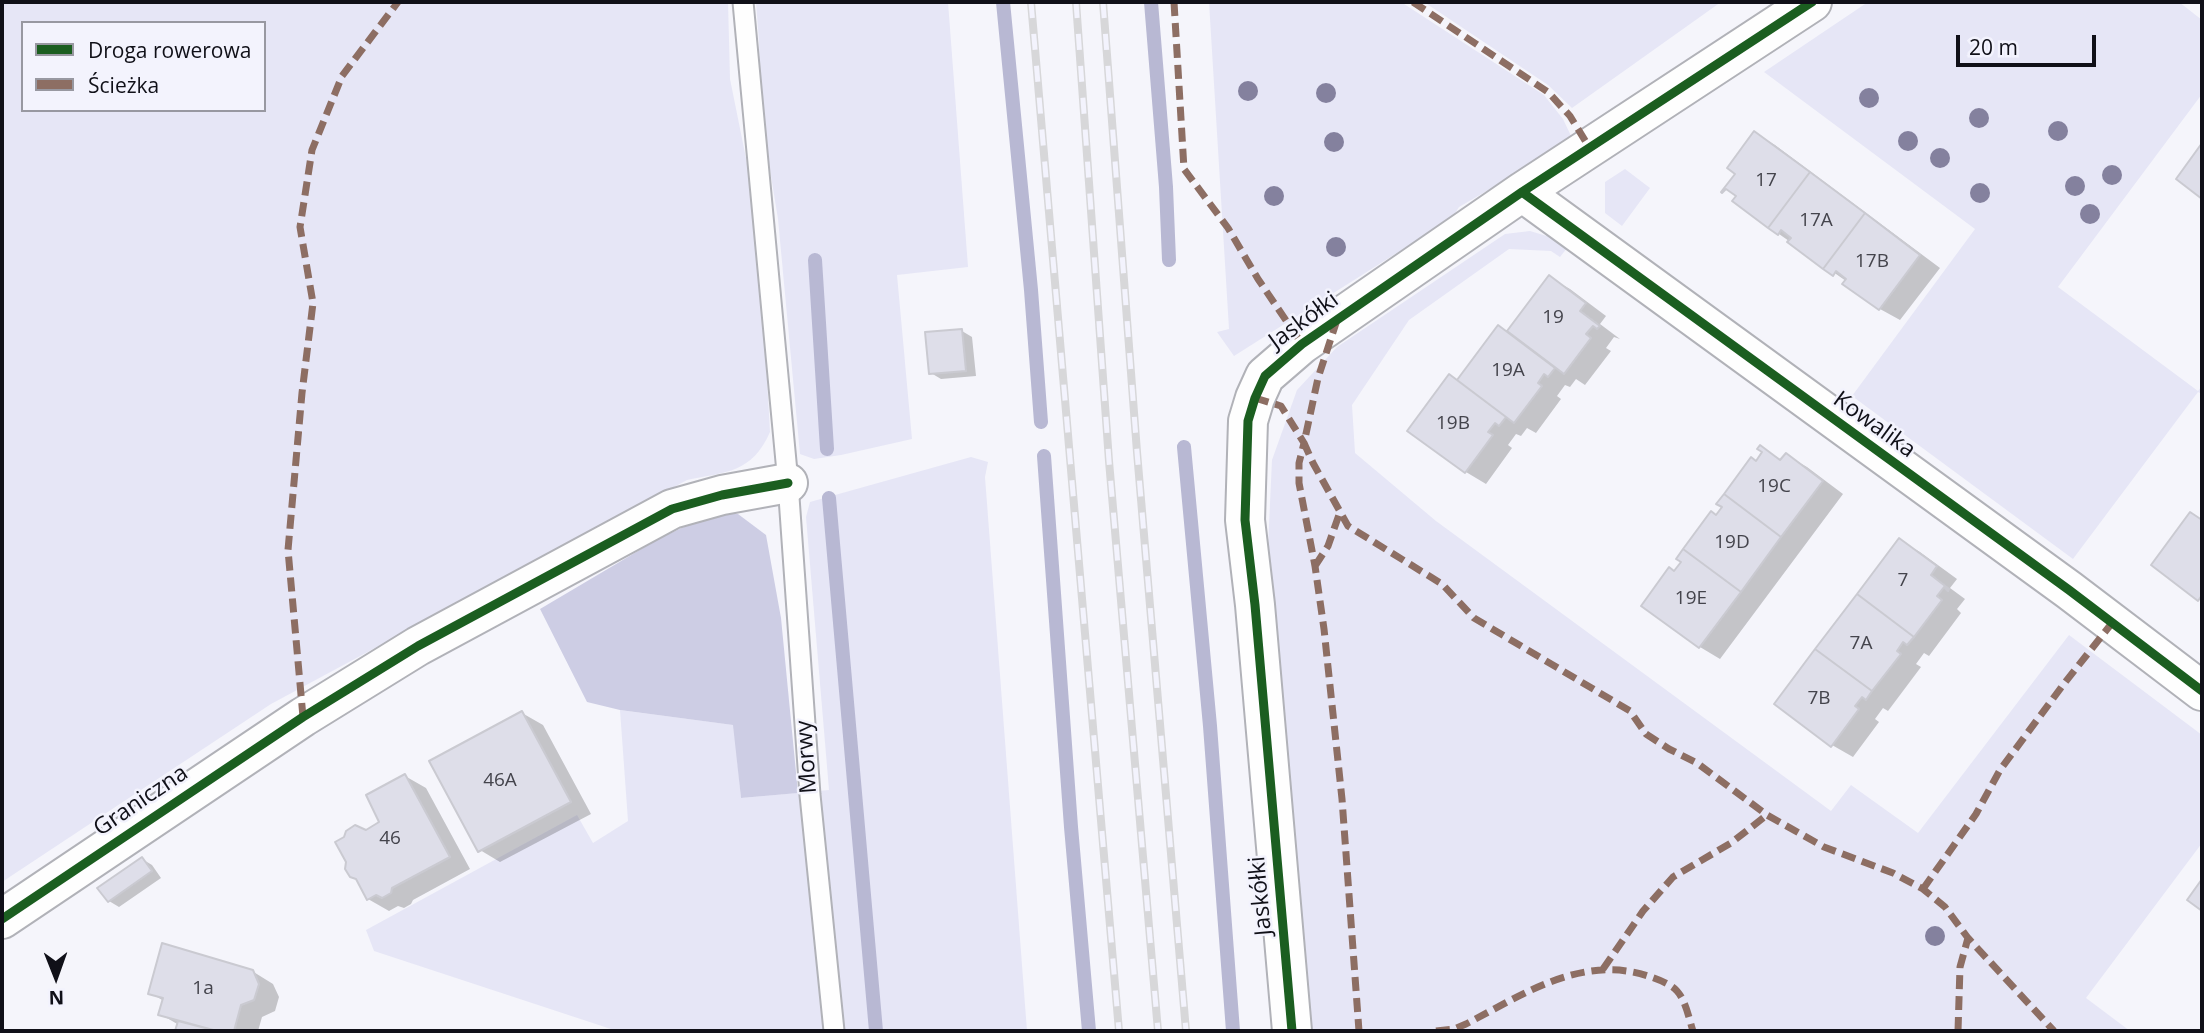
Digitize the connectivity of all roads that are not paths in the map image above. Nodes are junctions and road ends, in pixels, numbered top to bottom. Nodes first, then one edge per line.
1 (743, 2) edge
2 (1812, 2) edge
3 (1522, 192) junction
4 (788, 483) junction
5 (2202, 691) edge
6 (2, 919) edge
7 (834, 1031) edge
8 (1292, 1031) edge

1 - 4 lane, Morwy
2 - 3 street, Jaskółki
3 - 5 street, Kowalika
3 - 8 street, Jaskółki
4 - 6 street, Graniczna
4 - 7 lane, Morwy

